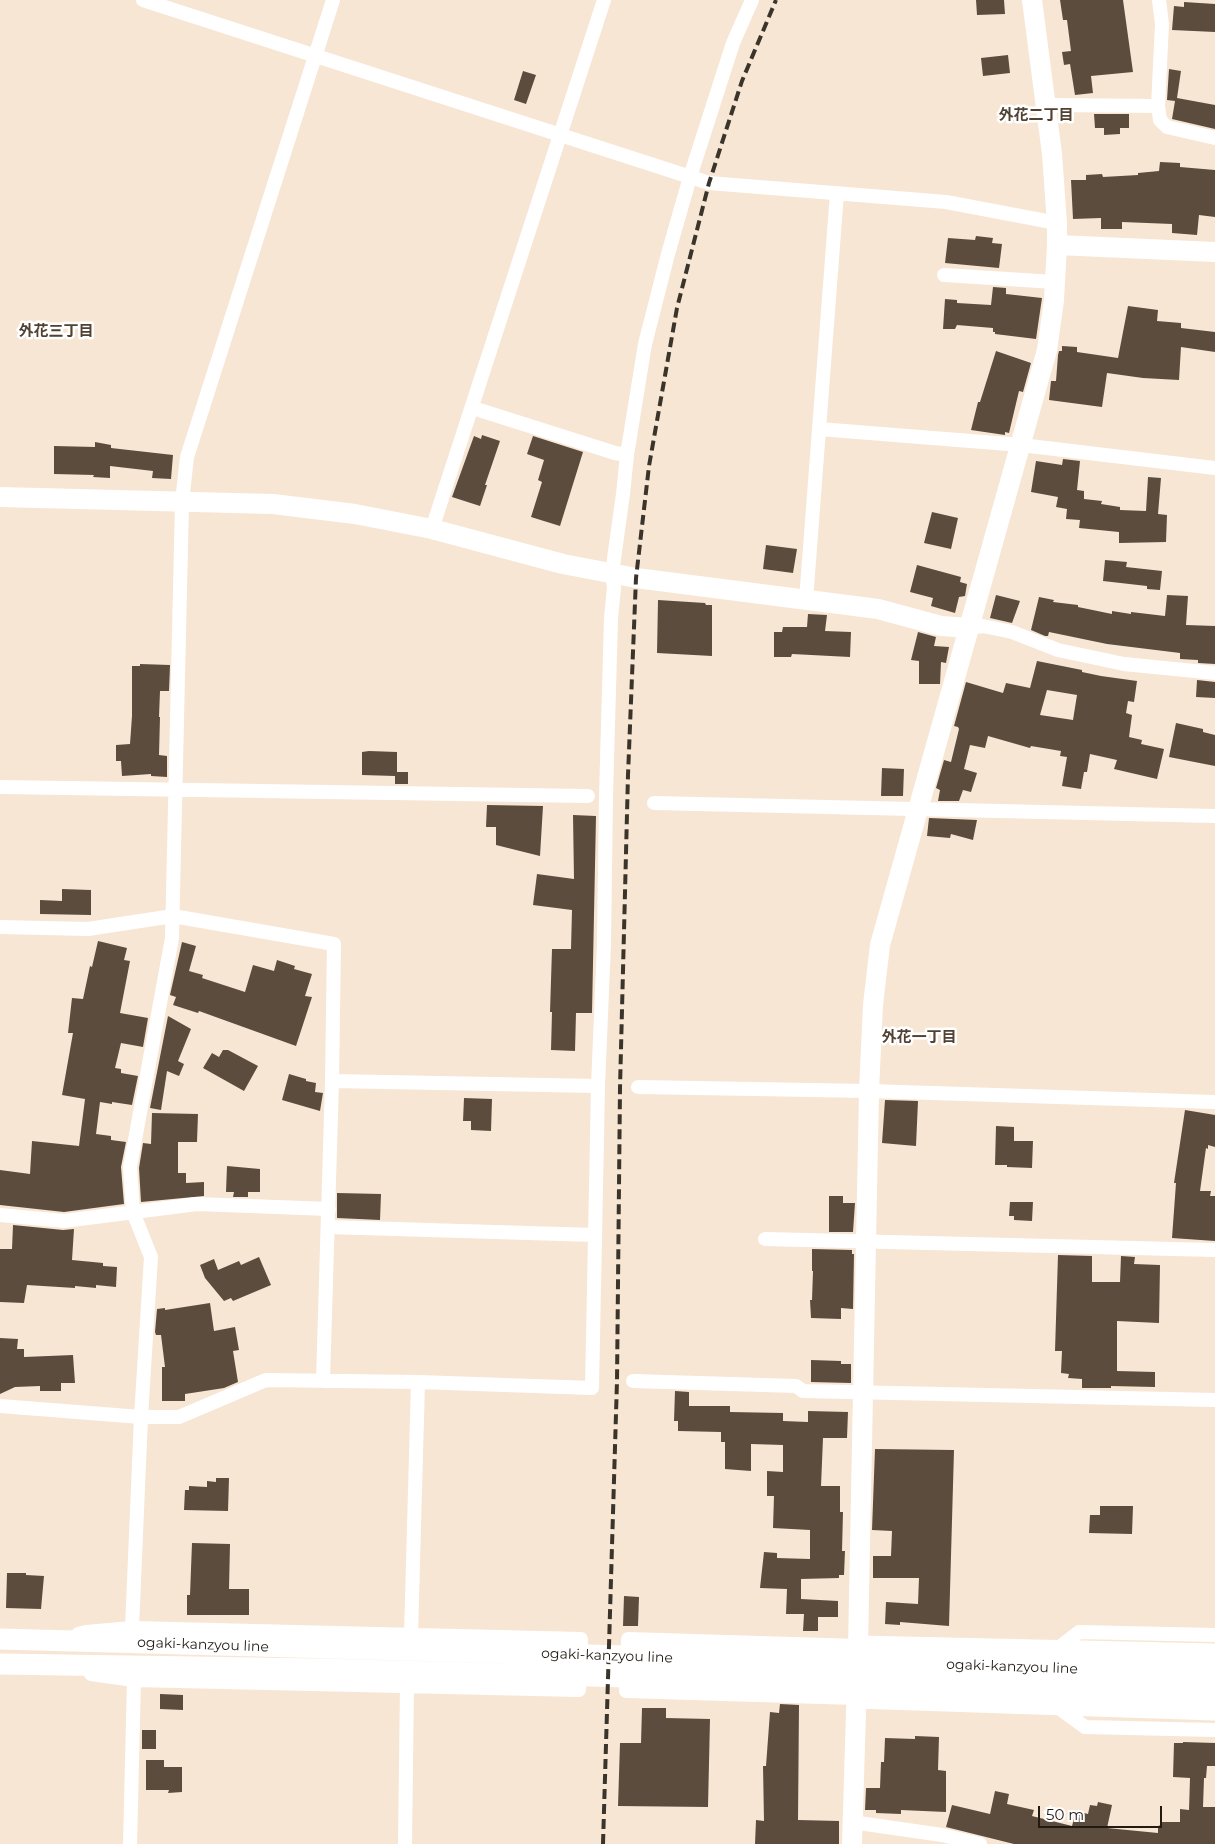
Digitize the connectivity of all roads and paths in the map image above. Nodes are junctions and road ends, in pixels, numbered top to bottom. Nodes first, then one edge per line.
1 (143, 0) edge
2 (333, 0) edge
3 (604, 0) edge
4 (752, 0) edge
5 (1032, 0) edge
6 (1159, 0) edge
7 (315, 56) junction
8 (1158, 106) junction
9 (1046, 107) junction
10 (560, 134) junction
11 (1215, 138) edge
12 (690, 177) junction
13 (837, 193) junction
14 (1057, 223) junction
15 (1057, 245) junction
16 (1215, 252) edge
17 (944, 275) dead end
18 (1056, 282) junction
19 (473, 408) junction
20 (819, 429) junction
21 (1021, 445) junction
22 (627, 454) junction
23 (1215, 468) edge
24 (0, 497) edge
25 (182, 502) junction
26 (432, 529) junction
27 (612, 574) junction
28 (806, 600) junction
29 (969, 628) junction
30 (1215, 673) edge
31 (0, 787) edge
32 (176, 789) junction
33 (588, 796) dead end
34 (654, 803) dead end
35 (917, 809) junction
36 (1215, 816) edge
37 (173, 916) junction
38 (0, 927) edge
39 (332, 1081) junction
40 (598, 1086) junction
41 (638, 1087) dead end
42 (869, 1091) junction
43 (1215, 1102) edge
44 (329, 1209) junction
45 (133, 1212) junction
46 (0, 1215) edge
47 (328, 1227) junction
48 (595, 1235) junction
49 (766, 1239) dead end
50 (866, 1242) junction
51 (1215, 1250) edge
52 (323, 1381) junction
53 (633, 1381) dead end
54 (418, 1382) junction
55 (863, 1391) junction
56 (1215, 1400) edge
57 (0, 1406) edge
58 (141, 1417) junction
59 (132, 1628) junction
60 (411, 1635) junction
61 (1215, 1635) edge
62 (0, 1639) edge
63 (57, 1640) junction
64 (858, 1646) junction
65 (1056, 1650) junction
66 (1215, 1654) edge
67 (318, 1659) junction
68 (0, 1664) edge
69 (57, 1665) junction
70 (1215, 1672) edge
71 (134, 1680) junction
72 (407, 1686) junction
73 (1215, 1692) edge
74 (856, 1698) junction
75 (1055, 1704) junction
76 (1215, 1710) edge
77 (1215, 1730) edge
78 (852, 1822) junction
79 (130, 1844) edge
80 (405, 1844) edge
81 (852, 1844) edge
82 (980, 1844) edge

1 - 7 street
2 - 7 street
3 - 10 street
4 - 12 street
5 - 9 street
6 - 8 street
7 - 10 street
7 - 25 street
8 - 9 street
8 - 11 street
9 - 14 street
10 - 12 street
10 - 19 street
12 - 13 street
12 - 22 street
13 - 14 street
13 - 20 street
14 - 15 street
15 - 16 street
15 - 18 street
17 - 18 street
18 - 21 street
19 - 22 street
19 - 26 street
20 - 21 street
20 - 28 street
21 - 23 street
21 - 29 street
22 - 27 street
24 - 25 street
25 - 26 street
25 - 32 street
26 - 27 street
27 - 28 street
27 - 40 street
28 - 29 street
29 - 30 street
29 - 35 street
31 - 32 street
32 - 33 street
32 - 37 street
34 - 35 street
35 - 36 street
35 - 42 street
37 - 38 street
37 - 39 street
37 - 45 street
39 - 40 street
39 - 44 street
40 - 48 street
41 - 42 street
42 - 43 street
42 - 50 street
44 - 45 street
44 - 47 street
45 - 46 street
45 - 58 street
47 - 48 street
47 - 52 street
48 - 54 street
49 - 50 street
50 - 51 street
50 - 55 street
52 - 54 street
52 - 58 street
53 - 55 street
54 - 60 street
55 - 56 street
55 - 64 street
57 - 58 street
58 - 59 street
59 - 60 street
59 - 63 street
60 - 72 street
61 - 65 street
62 - 63 main road, ogaki-kanzyou line
63 - 67 main road, ogaki-kanzyou line
64 - 65 main road
64 - 74 street
64 - 74 street
65 - 66 main road
67 - 69 main road, ogaki-kanzyou line
67 - 70 main road, ogaki-kanzyou line
67 - 73 main road, ogaki-kanzyou line
68 - 69 main road, ogaki-kanzyou line
69 - 71 street
71 - 72 street
71 - 79 street
72 - 80 street
74 - 75 main road
74 - 78 street
75 - 76 main road
75 - 77 street
78 - 81 street
78 - 82 street

